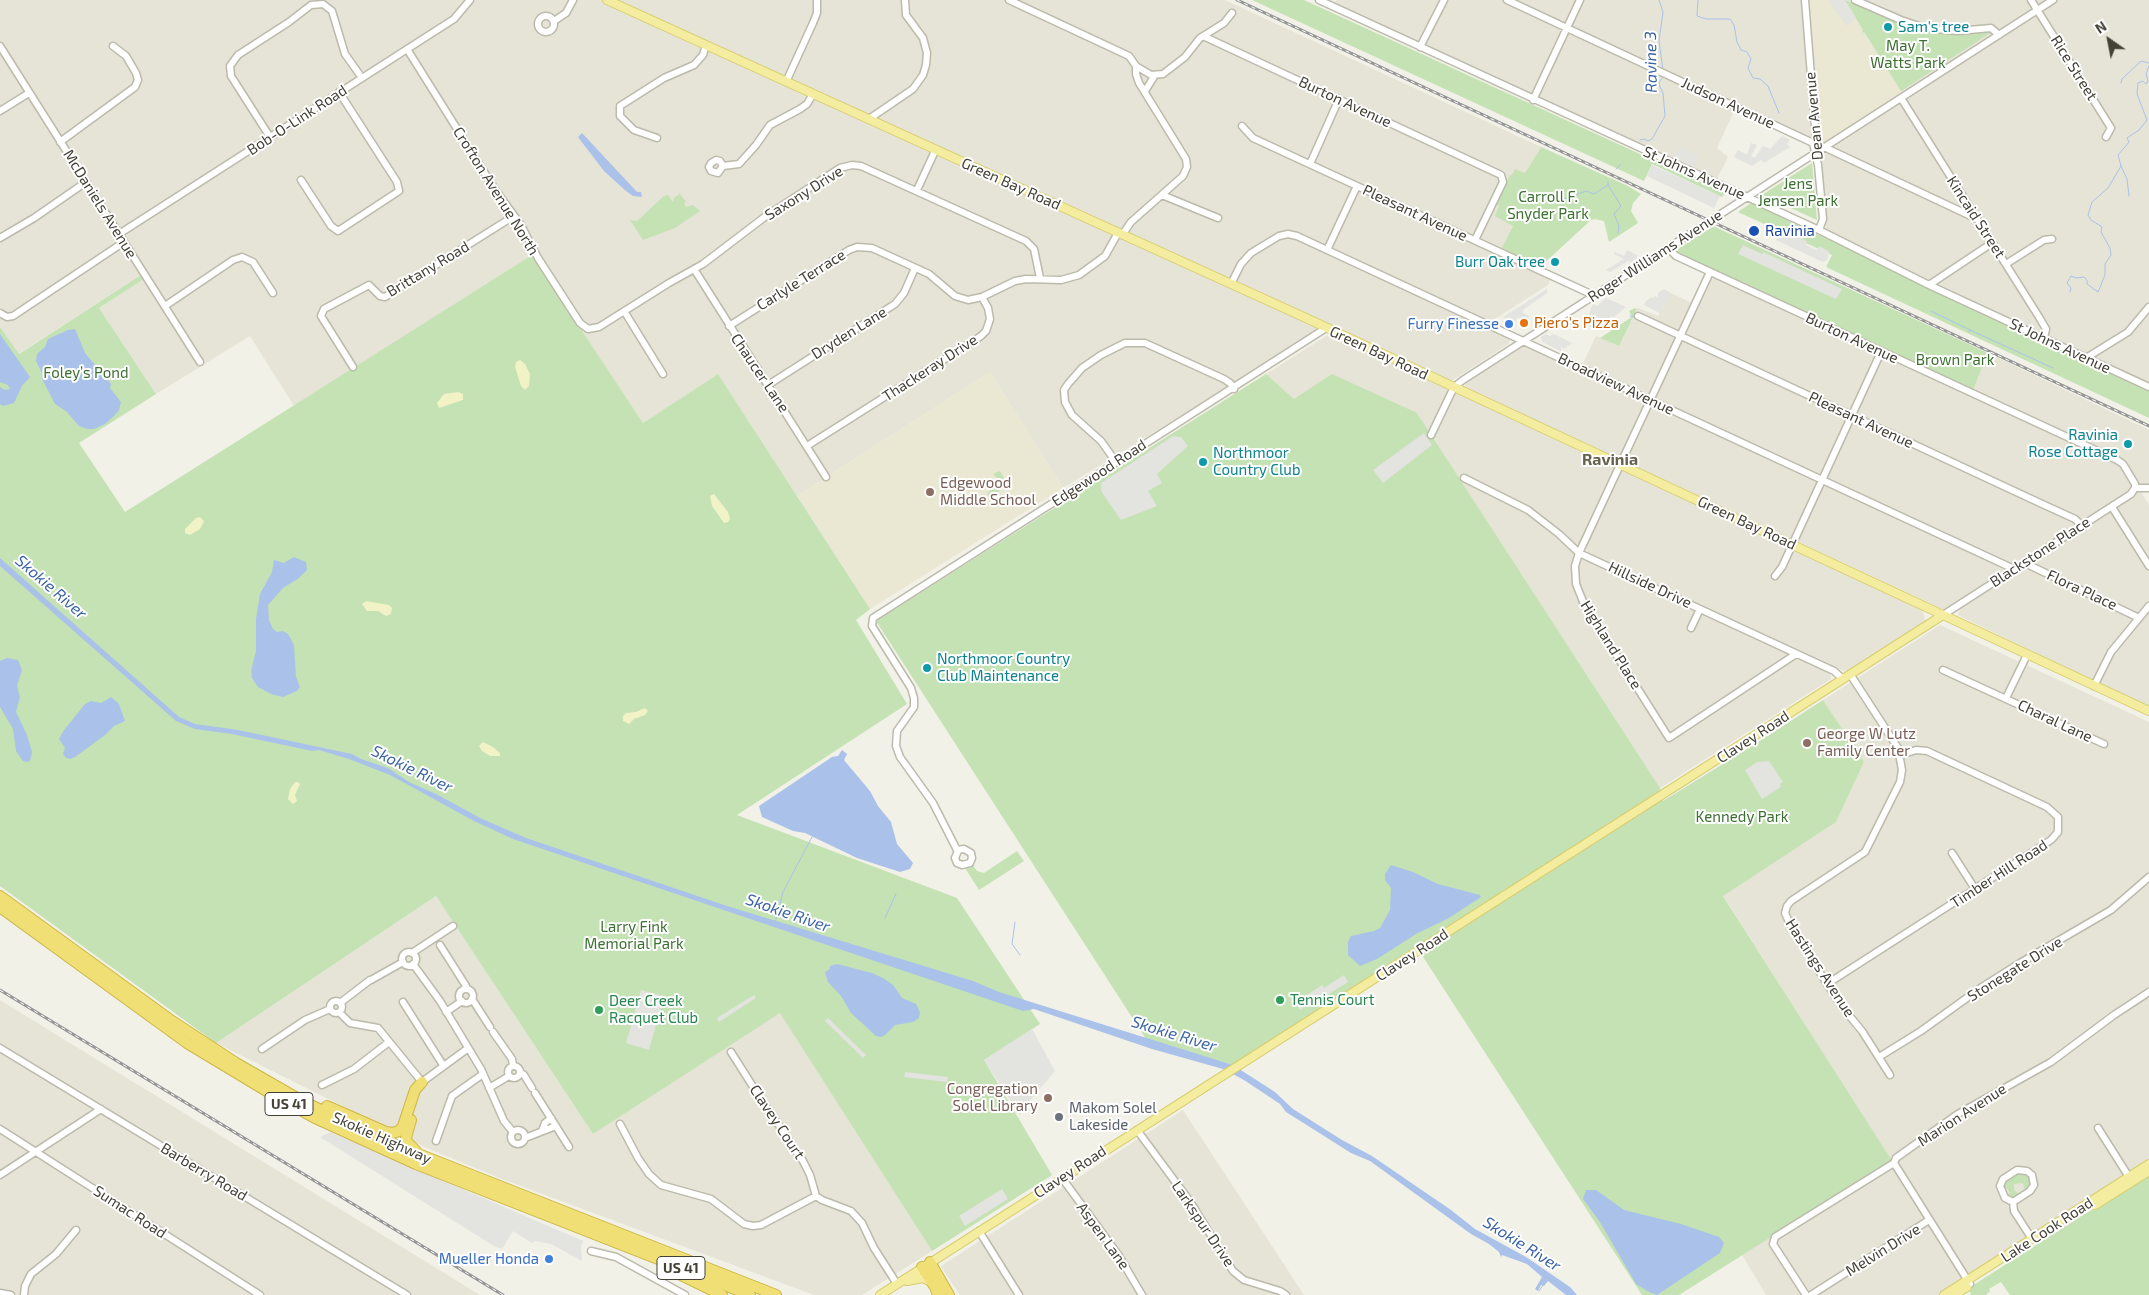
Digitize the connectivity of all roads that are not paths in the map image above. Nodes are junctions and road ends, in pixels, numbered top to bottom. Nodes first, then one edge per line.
1 (470, 0) edge
2 (573, 0) edge
3 (607, 0) edge
4 (817, 0) edge
5 (905, 0) edge
6 (1009, 0) edge
7 (1319, 0) edge
8 (1444, 0) edge
9 (1507, 0) edge
10 (1580, 0) edge
11 (1805, 0) edge
12 (1856, 0) edge
13 (2031, 0) edge
14 (2053, 0) edge
15 (2037, 10) junction
16 (1232, 13) dead end
17 (554, 20) dead end
18 (1567, 28) junction
19 (1999, 35) junction
20 (1203, 36) junction
21 (706, 45) junction
22 (0, 46) edge
23 (113, 46) dead end
24 (1420, 47) junction
25 (407, 49) junction
26 (1136, 66) junction
27 (1155, 75) junction
28 (362, 78) junction
29 (786, 82) junction
30 (1145, 91) junction
31 (340, 92) junction
32 (29, 93) junction
33 (813, 94) junction
34 (1901, 98) junction
35 (1339, 99) junction
36 (1533, 100) junction
37 (0, 111) edge
38 (869, 119) junction
39 (1242, 126) dead end
40 (270, 137) junction
41 (2106, 137) dead end
42 (657, 138) dead end
43 (60, 142) junction
44 (1813, 142) junction
45 (1824, 147) junction
46 (936, 151) junction
47 (1816, 153) junction
48 (1310, 164) junction
49 (723, 166) dead end
50 (301, 180) dead end
51 (86, 182) junction
52 (1357, 186) junction
53 (916, 190) junction
54 (1162, 195) junction
55 (1746, 197) junction
56 (514, 216) junction
57 (1218, 218) dead end
58 (1976, 218) junction
59 (1819, 230) junction
60 (119, 234) junction
61 (1120, 234) junction
62 (0, 238) edge
63 (2052, 239) dead end
64 (1476, 240) junction
65 (124, 242) junction
66 (1992, 243) junction
67 (1668, 248) junction
68 (1327, 250) junction
69 (2006, 264) junction
70 (915, 268) junction
71 (694, 269) junction
72 (1710, 272) junction
73 (1040, 278) junction
74 (1231, 284) junction
75 (1929, 285) junction
76 (273, 293) dead end
77 (1593, 295) junction
78 (982, 297) junction
79 (164, 306) junction
80 (2149, 307) edge
81 (624, 312) junction
82 (0, 313) edge
83 (1638, 316) dead end
84 (729, 326) junction
85 (1326, 328) junction
86 (588, 329) joint
87 (1680, 336) junction
88 (2044, 338) junction
89 (1522, 340) junction
90 (1881, 352) junction
91 (2086, 358) junction
92 (200, 362) dead end
93 (353, 367) dead end
94 (663, 374) dead end
95 (768, 384) junction
96 (1454, 387) junction
97 (1234, 388) junction
98 (2149, 388) edge
99 (1650, 400) junction
100 (1851, 415) junction
101 (1431, 436) dead end
102 (808, 446) junction
103 (1116, 462) junction
104 (1620, 464) junction
105 (826, 477) dead end
106 (1464, 478) dead end
107 (1821, 479) junction
108 (2135, 488) junction
109 (2149, 488) edge
110 (2112, 507) junction
111 (2082, 526) junction
112 (1791, 544) junction
113 (1578, 553) junction
114 (2026, 561) junction
115 (2149, 566) edge
116 (2014, 569) junction
117 (1775, 576) dead end
118 (2149, 606) edge
119 (1700, 609) junction
120 (1944, 614) junction
121 (2138, 618) junction
122 (1691, 628) dead end
123 (1796, 654) junction
124 (2027, 655) junction
125 (1943, 670) dead end
126 (1850, 674) junction
127 (1843, 679) junction
128 (2094, 686) junction
129 (2006, 698) junction
130 (2149, 712) edge
131 (2104, 744) dead end
132 (1901, 755) junction
133 (958, 851) dead end
134 (1952, 852) dead end
135 (2149, 877) edge
136 (1975, 889) junction
137 (0, 896) edge
138 (0, 907) edge
139 (453, 926) dead end
140 (440, 945) dead end
141 (412, 953) junction
142 (403, 962) junction
143 (413, 964) junction
144 (1827, 984) junction
145 (466, 989) junction
146 (2149, 992) edge
147 (472, 999) junction
148 (462, 1001) junction
149 (340, 1002) junction
150 (403, 1002) dead end
151 (330, 1009) junction
152 (446, 1012) junction
153 (340, 1013) junction
154 (389, 1042) junction
155 (0, 1048) edge
156 (262, 1049) dead end
157 (467, 1049) junction
158 (731, 1052) dead end
159 (1879, 1057) junction
160 (443, 1065) junction
161 (513, 1066) junction
162 (521, 1073) junction
163 (483, 1074) junction
164 (1890, 1075) dead end
165 (259, 1076) junction
166 (509, 1076) junction
167 (422, 1082) junction
168 (322, 1085) dead end
169 (489, 1088) junction
170 (101, 1110) junction
171 (551, 1118) junction
172 (620, 1124) dead end
173 (556, 1126) junction
174 (2098, 1128) dead end
175 (0, 1129) edge
176 (542, 1130) junction
177 (1137, 1130) junction
178 (513, 1132) junction
179 (525, 1138) junction
180 (436, 1141) dead end
181 (569, 1147) dead end
182 (36, 1152) junction
183 (423, 1156) junction
184 (1894, 1163) junction
185 (2149, 1164) edge
186 (2149, 1171) edge
187 (0, 1175) edge
188 (2129, 1177) junction
189 (1062, 1178) junction
190 (816, 1196) junction
191 (2012, 1202) junction
192 (1929, 1220) junction
193 (76, 1230) dead end
194 (979, 1231) junction
195 (2032, 1239) junction
196 (611, 1240) junction
197 (591, 1251) dead end
198 (926, 1265) junction
199 (1969, 1282) junction
200 (898, 1284) junction
201 (758, 1288) junction
202 (936, 1291) edge
203 (0, 1293) edge
204 (11, 1295) edge
205 (24, 1295) edge
206 (260, 1295) edge
207 (407, 1295) edge
208 (684, 1295) edge
209 (722, 1295) edge
210 (750, 1295) edge
211 (776, 1295) edge
212 (785, 1295) edge
213 (880, 1295) edge
214 (949, 1295) edge
215 (1019, 1295) edge
216 (1142, 1295) edge
217 (1286, 1295) edge
218 (1806, 1295) edge
219 (1811, 1295) edge
220 (1944, 1295) edge
221 (1954, 1295) edge

1 - 25 street, Bob-O-Link Road
2 - 17 street
3 - 21 main road, Green Bay Road
4 - 29 street
5 - 38 street
6 - 26 street
7 - 24 street, St Johns Avenue
8 - 24 street
9 - 18 street, Judson Avenue
10 - 18 street
11 - 44 street, Dean Avenue
12 - 19 street
13 - 15 street, Rice Street
14 - 15 street, Roger Williams Avenue
15 - 19 street, Roger Williams Avenue
15 - 41 street, Rice Street
16 - 20 street
18 - 36 street
18 - 44 street, Judson Avenue
19 - 34 street, Roger Williams Avenue
20 - 27 street
20 - 35 street, Burton Avenue
21 - 29 main road, Green Bay Road
21 - 42 street
22 - 32 street, McDaniels Avenue
23 - 43 street
24 - 36 street, St Johns Avenue
25 - 28 street, Bob-O-Link Road
25 - 56 street, Crofton Avenue North
26 - 27 street
26 - 30 street
27 - 30 street
28 - 31 street, Bob-O-Link Road
28 - 40 street
29 - 33 main road, Green Bay Road
30 - 54 street
31 - 40 street, Bob-O-Link Road
31 - 50 street
32 - 37 street
32 - 43 street, McDaniels Avenue
33 - 38 main road, Green Bay Road
33 - 49 street
34 - 45 street, Roger Williams Avenue
34 - 58 street, Kincaid Street
35 - 48 street
35 - 64 street, Burton Avenue
36 - 55 street, St Johns Avenue
38 - 46 main road, Green Bay Road
39 - 48 street, Pleasant Avenue
40 - 60 street, Bob-O-Link Road
43 - 51 street, McDaniels Avenue
44 - 47 street, Dean Avenue
45 - 47 street, Roger Williams Avenue
45 - 58 street
46 - 53 street
46 - 61 main road, Green Bay Road
47 - 55 street, Roger Williams Avenue
47 - 59 street, Dean Avenue
48 - 52 street, Pleasant Avenue
51 - 60 street, McDaniels Avenue
51 - 62 street
52 - 64 street, Pleasant Avenue
52 - 68 street
53 - 71 street, Saxony Drive
53 - 73 street, Saxony Drive
54 - 57 street
54 - 61 street
55 - 59 street, St Johns Avenue
55 - 67 street, Roger Williams Avenue
56 - 86 street, Crofton Avenue North
56 - 93 street, Brittany Road
58 - 66 street, Kincaid Street
59 - 75 street, St Johns Avenue
60 - 65 street, McDaniels Avenue
61 - 73 street
61 - 74 main road, Green Bay Road
63 - 69 street
64 - 77 street, Pleasant Avenue
65 - 79 street, McDaniels Avenue
65 - 82 street
66 - 69 street, Kincaid Street
66 - 75 street
67 - 72 street, Burton Avenue
67 - 77 street, Roger Williams Avenue
68 - 74 street, Broadview Avenue
68 - 89 street, Broadview Avenue
69 - 88 street, Kincaid Street
70 - 78 street, Carlyle Terrace
70 - 84 street, Carlyle Terrace
70 - 95 street, Dryden Lane
71 - 81 street, Saxony Drive
71 - 84 street, Chaucer Lane
72 - 87 street, Highland Place
72 - 90 street, Burton Avenue
73 - 78 street
74 - 85 main road, Green Bay Road
75 - 88 street, St Johns Avenue
76 - 79 street
77 - 89 street, Roger Williams Avenue
78 - 102 street, Thackeray Drive
79 - 92 street, McDaniels Avenue
80 - 91 street
81 - 86 street, Saxony Drive
81 - 94 street
83 - 87 street, Pleasant Avenue
84 - 95 street, Chaucer Lane
85 - 96 main road, Green Bay Road
85 - 97 street, Edgewood Road
87 - 99 street, Highland Place
87 - 100 street, Pleasant Avenue
88 - 91 street, St Johns Avenue
89 - 96 street, Roger Williams Avenue
89 - 99 street, Broadview Avenue
90 - 100 street
90 - 108 street, Burton Avenue
91 - 98 street, St Johns Avenue
95 - 102 street, Chaucer Lane
96 - 101 street
96 - 104 main road, Green Bay Road
97 - 103 street, Edgewood Road
97 - 103 street
99 - 104 street, Highland Place
99 - 107 street, Broadview Avenue
100 - 107 street
100 - 111 street, Pleasant Avenue
102 - 105 street, Chaucer Lane
103 - 133 street, Edgewood Road
104 - 112 main road, Green Bay Road
104 - 113 street, Highland Place
106 - 113 street, Hillside Drive
107 - 112 street
107 - 116 street, Broadview Avenue
108 - 109 street
108 - 110 street, Blackstone Place
110 - 111 street, Blackstone Place
110 - 115 street
111 - 114 street, Blackstone Place
112 - 117 street
112 - 120 main road, Green Bay Road
113 - 119 street, Hillside Drive
113 - 123 street, Highland Place
114 - 116 street, Blackstone Place
114 - 121 street, Flora Place
116 - 120 street, Blackstone Place
118 - 121 street
119 - 122 street
119 - 123 street, Hillside Drive
120 - 124 main road, Green Bay Road
120 - 126 main road, Clavey Road
121 - 128 street
123 - 127 street, Hillside Drive
124 - 128 main road, Green Bay Road
124 - 129 street, Charal Lane
125 - 129 street, Charal Lane
126 - 127 main road, Clavey Road
126 - 132 street
127 - 177 main road, Clavey Road
128 - 130 main road, Green Bay Road
129 - 131 street, Charal Lane
132 - 136 street, Timber Hill Road
132 - 144 street, Hastings Avenue
134 - 136 street
135 - 159 street, Stonegate Drive
136 - 144 street, Timber Hill Road
137 - 165 highway, Skokie Highway / US 41
138 - 196 highway, Skokie Highway / US 41
139 - 141 street
140 - 145 street
141 - 142 street
141 - 143 street
142 - 143 street
142 - 149 street
143 - 152 street
144 - 159 street, Hastings Avenue
145 - 147 street
145 - 148 street
146 - 184 street, Marion Avenue
147 - 148 street
147 - 161 street
148 - 152 street
149 - 151 street
149 - 153 street
150 - 160 street
151 - 153 street
151 - 156 street
152 - 157 street
153 - 154 street
154 - 167 street
154 - 168 street
155 - 170 street, Barberry Road
157 - 160 street
157 - 163 street
158 - 190 street, Clavey Court
159 - 164 street, Hastings Avenue
160 - 167 street
161 - 162 street
161 - 166 street
162 - 166 street
162 - 171 street
163 - 169 street
163 - 180 street
165 - 167 highway
165 - 183 highway, Skokie Highway / US 41
166 - 169 street
167 - 183 highway
169 - 178 street
170 - 182 street
170 - 207 street, Barberry Road
171 - 173 street
171 - 176 street
172 - 190 street
173 - 176 street
173 - 181 street
174 - 188 street
175 - 182 street, Sumac Road
176 - 179 street
177 - 189 main road, Clavey Road
177 - 217 street, Larkspur Drive
178 - 179 street
178 - 179 street
182 - 187 street
182 - 206 street, Sumac Road
183 - 201 highway, Skokie Highway / US 41
184 - 192 street
184 - 218 street, Marion Avenue
185 - 188 main road, Lake Cook Road
186 - 199 main road, Lake Cook Road
188 - 195 main road, Lake Cook Road
189 - 194 main road, Clavey Road
189 - 216 street, Aspen Lane
190 - 200 street
191 - 191 street
191 - 195 street
192 - 199 street
192 - 219 street, Melvin Drive
193 - 205 street
194 - 198 main road, Clavey Road
194 - 215 street
195 - 199 main road, Lake Cook Road
196 - 209 highway
196 - 210 highway, Skokie Highway / US 41
197 - 208 street
198 - 200 main road, Clavey Road
198 - 202 highway
198 - 214 highway
199 - 220 main road, Lake Cook Road
199 - 221 main road, Lake Cook Road
200 - 202 main road
200 - 213 main road, Clavey Road
201 - 211 highway, Skokie Highway / US 41
201 - 212 highway
203 - 204 street

